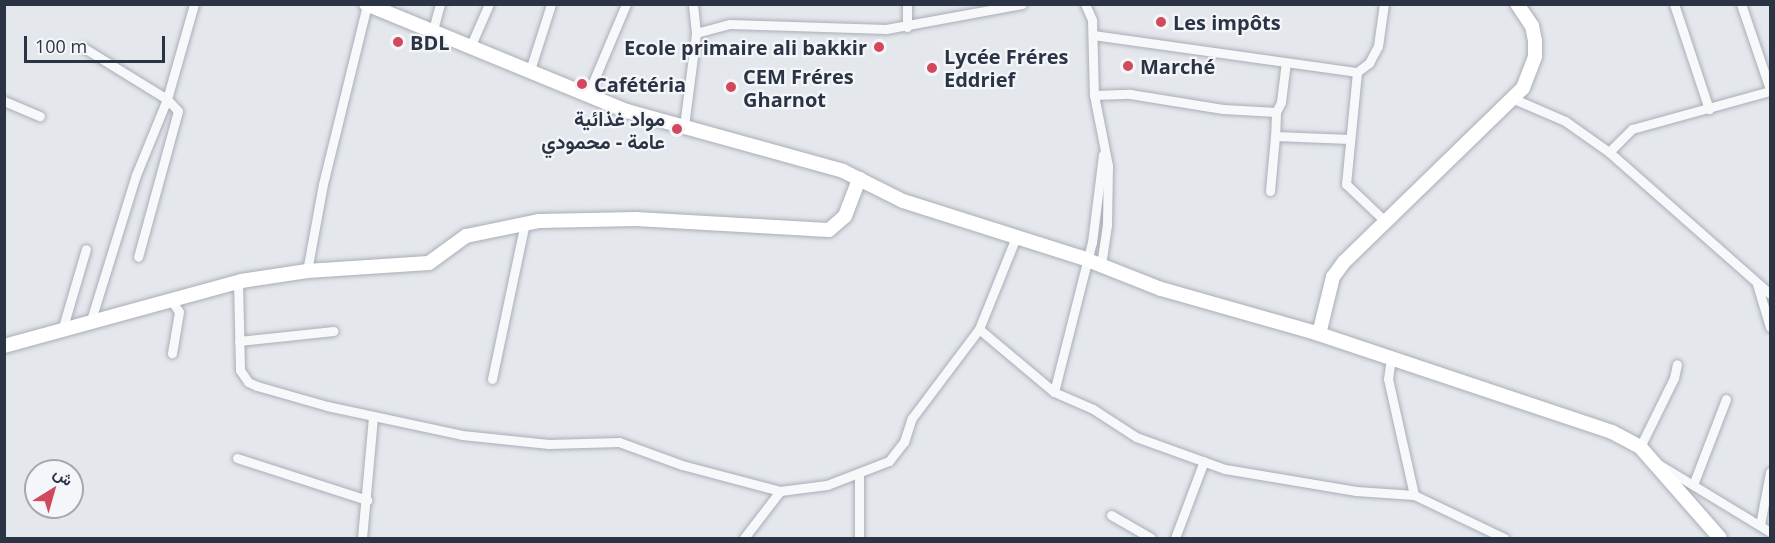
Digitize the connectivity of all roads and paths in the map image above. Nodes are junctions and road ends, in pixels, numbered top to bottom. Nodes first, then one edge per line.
1 (194, 4) edge
2 (440, 4) edge
3 (489, 4) edge
4 (551, 4) edge
5 (626, 4) edge
6 (693, 4) edge
7 (907, 4) edge
8 (1022, 4) edge
9 (1085, 4) edge
10 (1384, 4) edge
11 (1517, 4) edge
12 (1674, 4) edge
13 (1742, 4) edge
14 (367, 5) edge
15 (907, 27) junction
16 (433, 30) junction
17 (696, 33) junction
18 (1093, 35) junction
19 (471, 45) junction
20 (84, 48) dead end
21 (1286, 63) junction
22 (530, 70) junction
23 (1357, 72) junction
24 (1770, 90) edge
25 (588, 94) junction
26 (1094, 95) junction
27 (167, 99) junction
28 (1514, 99) junction
29 (4, 101) edge
30 (1709, 109) junction
31 (1276, 112) junction
32 (40, 116) dead end
33 (684, 126) junction
34 (1275, 136) junction
35 (1350, 139) junction
36 (1609, 152) junction
37 (1103, 155) junction
38 (859, 179) junction
39 (1270, 191) dead end
40 (1385, 221) junction
41 (525, 223) junction
42 (1016, 237) junction
43 (86, 249) dead end
44 (138, 256) dead end
45 (1094, 263) junction
46 (307, 271) junction
47 (238, 281) junction
48 (1757, 284) junction
49 (1770, 294) edge
50 (171, 300) junction
51 (91, 320) junction
52 (63, 327) junction
53 (1770, 327) edge
54 (979, 329) junction
55 (333, 331) dead end
56 (1319, 334) junction
57 (239, 341) junction
58 (4, 346) edge
59 (172, 353) dead end
60 (1391, 358) junction
61 (1677, 364) dead end
62 (492, 379) dead end
63 (1054, 392) junction
64 (1726, 399) dead end
65 (373, 417) junction
66 (1640, 447) junction
67 (237, 458) dead end
68 (1653, 460) junction
69 (1204, 461) junction
70 (1770, 472) edge
71 (859, 473) junction
72 (1693, 485) junction
73 (780, 491) junction
74 (1414, 495) junction
75 (367, 500) junction
76 (1111, 515) dead end
77 (1760, 525) junction
78 (1770, 532) edge
79 (362, 538) edge
80 (744, 538) edge
81 (860, 538) edge
82 (1151, 538) edge
83 (1175, 538) edge
84 (1504, 538) edge
85 (1720, 538) edge

1 - 27 street
2 - 16 street
3 - 19 street
4 - 22 street
5 - 25 street
6 - 17 street
7 - 15 street
8 - 15 street
9 - 18 street
10 - 23 street
11 - 28 main road
12 - 30 street
13 - 24 street
14 - 16 main road
14 - 46 street
15 - 17 street
16 - 19 main road
17 - 33 street
18 - 21 street
18 - 26 street
19 - 22 main road
20 - 27 street
21 - 23 street
21 - 31 street
22 - 25 main road
23 - 35 street
24 - 30 street
25 - 33 main road
26 - 31 street
26 - 37 street
27 - 44 street
27 - 51 street
28 - 36 street
28 - 40 main road
29 - 32 street
30 - 36 street
31 - 34 street
33 - 38 main road
34 - 35 street
34 - 39 street
35 - 40 street
36 - 48 street
37 - 45 street
37 - 45 street
38 - 41 main road
38 - 42 main road
40 - 56 main road
41 - 46 main road
41 - 62 street
42 - 45 main road
42 - 54 street
43 - 52 street
45 - 56 main road
45 - 63 street
46 - 47 main road
47 - 50 main road
47 - 57 street
48 - 49 street
48 - 53 street
50 - 51 main road
50 - 59 street
51 - 52 main road
52 - 58 main road
54 - 63 street
54 - 71 street
55 - 57 street
56 - 60 main road
57 - 65 street
60 - 66 main road
60 - 74 street
61 - 66 street
63 - 69 street
64 - 72 street
65 - 73 street
65 - 75 street
66 - 68 main road
67 - 75 street
68 - 72 street
68 - 85 main road
69 - 74 street
69 - 83 street
70 - 77 street
71 - 73 street
71 - 81 street
72 - 77 street
73 - 80 street
74 - 84 street
75 - 79 street
76 - 82 street
77 - 78 street

